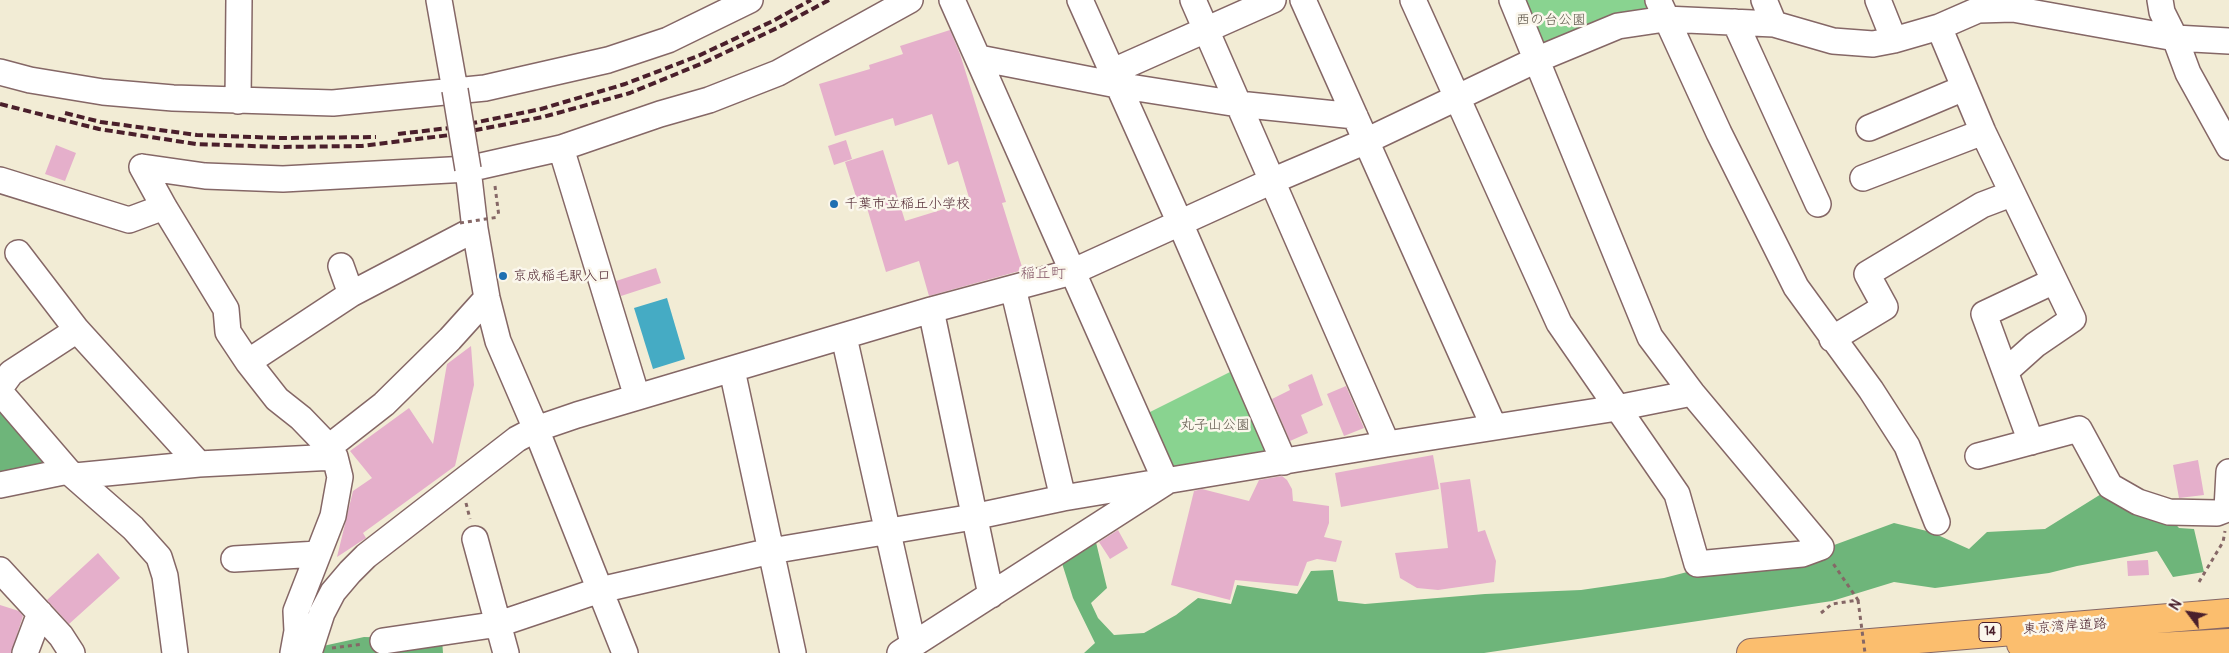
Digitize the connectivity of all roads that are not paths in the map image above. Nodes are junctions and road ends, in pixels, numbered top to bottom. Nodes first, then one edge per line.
1 (239, 0) edge
2 (439, 0) edge
3 (750, 0) edge
4 (910, 0) edge
5 (952, 0) edge
6 (1080, 0) edge
7 (1193, 0) edge
8 (1273, 0) edge
9 (1303, 0) edge
10 (1413, 0) edge
11 (1512, 0) edge
12 (1764, 0) edge
13 (1878, 0) edge
14 (2160, 0) edge
15 (1995, 4) edge
16 (1661, 9) edge
17 (1735, 22) junction
18 (1774, 24) junction
19 (1939, 27) junction
20 (1206, 30) junction
21 (2175, 38) junction
22 (1894, 40) junction
23 (2229, 41) edge
24 (979, 58) junction
25 (1536, 60) junction
26 (0, 72) edge
27 (1114, 78) junction
28 (1964, 88) junction
29 (455, 90) junction
30 (1458, 96) junction
31 (238, 100) junction
32 (1238, 104) junction
33 (1355, 116) junction
34 (1869, 128) dead end
35 (1983, 132) junction
36 (1366, 141) junction
37 (2229, 147) edge
38 (561, 148) junction
39 (468, 169) junction
40 (1863, 178) dead end
41 (0, 180) edge
42 (1272, 181) junction
43 (2012, 194) junction
44 (1818, 204) dead end
45 (164, 207) junction
46 (1180, 223) junction
47 (467, 226) junction
48 (18, 253) dead end
49 (341, 266) dead end
50 (1072, 272) junction
51 (2054, 281) junction
52 (1013, 288) junction
53 (351, 294) junction
54 (487, 298) junction
55 (931, 310) junction
56 (77, 330) junction
57 (844, 337) junction
58 (1832, 338) junction
59 (248, 362) junction
60 (732, 370) junction
61 (2006, 371) junction
62 (0, 388) edge
63 (0, 392) edge
64 (1692, 393) junction
65 (637, 397) junction
66 (1618, 408) junction
67 (1494, 427) junction
68 (536, 429) junction
69 (2031, 442) junction
70 (1387, 444) junction
71 (332, 452) junction
72 (1978, 456) dead end
73 (1284, 462) junction
74 (199, 464) junction
75 (2229, 472) edge
76 (72, 473) junction
77 (1166, 482) junction
78 (0, 485) edge
79 (1063, 498) junction
80 (973, 517) junction
81 (1937, 522) dead end
82 (886, 530) junction
83 (475, 539) road end
84 (771, 551) junction
85 (318, 554) junction
86 (234, 559) dead end
87 (0, 570) edge
88 (600, 590) junction
89 (991, 595) junction
90 (40, 613) junction
91 (2229, 613) edge
92 (499, 624) junction
93 (1937, 636) junction
94 (383, 641) road end
95 (2229, 643) edge
96 (906, 649) edge
97 (304, 652) edge
98 (25, 653) edge
99 (72, 653) edge
100 (175, 653) edge
101 (506, 653) edge
102 (625, 653) edge
103 (793, 653) edge
104 (1751, 653) edge

1 - 31 street
2 - 29 street
3 - 29 street
4 - 38 street
5 - 24 street
6 - 27 street
7 - 20 street
8 - 20 street
9 - 33 street
10 - 30 street
11 - 25 street
12 - 18 street
13 - 22 street
14 - 21 street
15 - 19 street
15 - 21 street
16 - 17 street
16 - 25 street
16 - 58 street
17 - 18 street
17 - 44 street
18 - 22 street
19 - 22 street
19 - 28 street
20 - 27 street
20 - 32 street
21 - 23 street
21 - 37 street
24 - 27 street
24 - 50 street
25 - 30 street
25 - 64 street
26 - 31 street
27 - 32 street
27 - 46 street
28 - 34 street
28 - 35 street
29 - 31 street
29 - 39 street, bridge
30 - 36 street
30 - 66 street
32 - 33 street
32 - 42 street
33 - 36 street
35 - 40 street
35 - 43 street
36 - 42 street
36 - 67 street
38 - 39 street
38 - 65 street
39 - 45 street
39 - 47 street
41 - 45 street
42 - 46 street
42 - 70 street
43 - 51 street
43 - 58 street
45 - 59 street
46 - 50 street
46 - 73 street
47 - 53 street
47 - 54 street
48 - 56 street
49 - 53 street
50 - 52 street
50 - 77 street
51 - 61 street
51 - 61 street
52 - 55 street
52 - 79 street
53 - 59 street
54 - 68 street
54 - 71 street
55 - 57 street
55 - 80 street
56 - 62 street
56 - 74 street
57 - 60 street
57 - 82 street
58 - 81 street
59 - 71 street
60 - 65 street
60 - 84 street
61 - 69 street
63 - 76 street
64 - 66 street
64 - 66 street
65 - 68 street
66 - 67 street
67 - 70 street
68 - 88 street
68 - 97 street
69 - 72 street
69 - 75 street
70 - 73 street
71 - 74 street
71 - 85 street
73 - 77 street
74 - 76 street
76 - 78 street
76 - 100 street
77 - 79 street
77 - 89 street
79 - 80 street
80 - 82 street
80 - 89 street
82 - 84 street
82 - 96 street
83 - 92 street
84 - 88 street
84 - 103 street
85 - 86 street
85 - 97 street
87 - 90 street
88 - 92 street
88 - 102 street
89 - 96 street
90 - 98 street
90 - 99 street
91 - 93 highway, 東京湾岸道路 / 14
92 - 94 street
92 - 101 street
93 - 95 highway
93 - 104 highway, 東京湾岸道路 / 14

